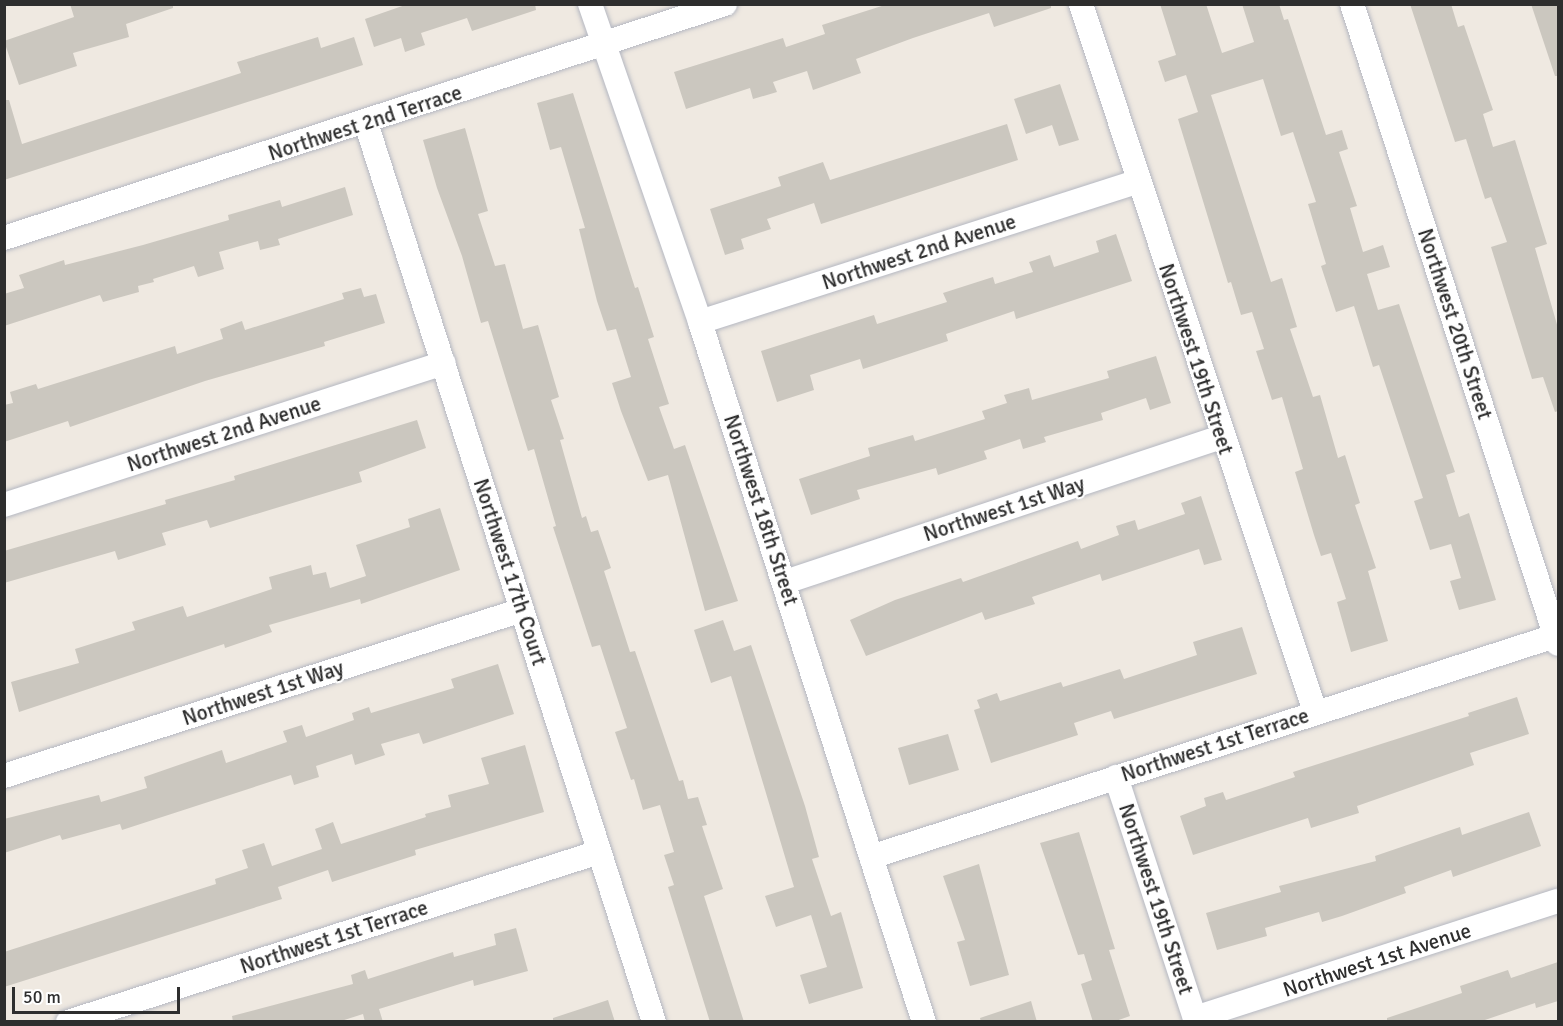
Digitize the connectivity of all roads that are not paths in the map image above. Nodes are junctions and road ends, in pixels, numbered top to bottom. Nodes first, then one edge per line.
1 (590, 4) edge
2 (725, 4) edge
3 (1080, 4) edge
4 (1352, 4) edge
5 (604, 43) junction
6 (366, 123) junction
7 (1138, 181) junction
8 (4, 238) edge
9 (700, 322) junction
10 (444, 363) junction
11 (1222, 437) junction
12 (4, 505) edge
13 (785, 582) junction
14 (522, 610) junction
15 (1558, 638) edge
16 (1315, 712) junction
17 (4, 776) edge
18 (1116, 777) junction
19 (599, 852) junction
20 (871, 857) junction
21 (1558, 902) edge
22 (919, 1020) edge
23 (1195, 1020) edge
24 (68, 1022) edge
25 (654, 1022) edge

1 - 5 street, Northwest 18th Street
2 - 5 street, Northwest 2nd Terrace
3 - 7 street, Northwest 19th Street
4 - 15 street, Northwest 20th Street
5 - 6 street, Northwest 2nd Terrace
5 - 9 street, Northwest 18th Street
6 - 8 street, Northwest 2nd Terrace
6 - 10 street, Northwest 17th Court
7 - 9 street, Northwest 2nd Avenue
7 - 11 street, Northwest 19th Street
9 - 13 street, Northwest 18th Street
10 - 12 street, Northwest 2nd Avenue
10 - 14 street, Northwest 17th Court
11 - 13 street, Northwest 1st Way
11 - 16 street, Northwest 19th Street
13 - 20 street, Northwest 18th Street
14 - 17 street, Northwest 1st Way
14 - 19 street, Northwest 17th Court
15 - 16 street, Northwest 1st Terrace
16 - 18 street, Northwest 1st Terrace
18 - 20 street, Northwest 1st Terrace
18 - 23 street, Northwest 19th Street
19 - 24 street, Northwest 1st Terrace
19 - 25 street, Northwest 17th Court
20 - 22 street, Northwest 18th Street
21 - 23 street, Northwest 1st Avenue

